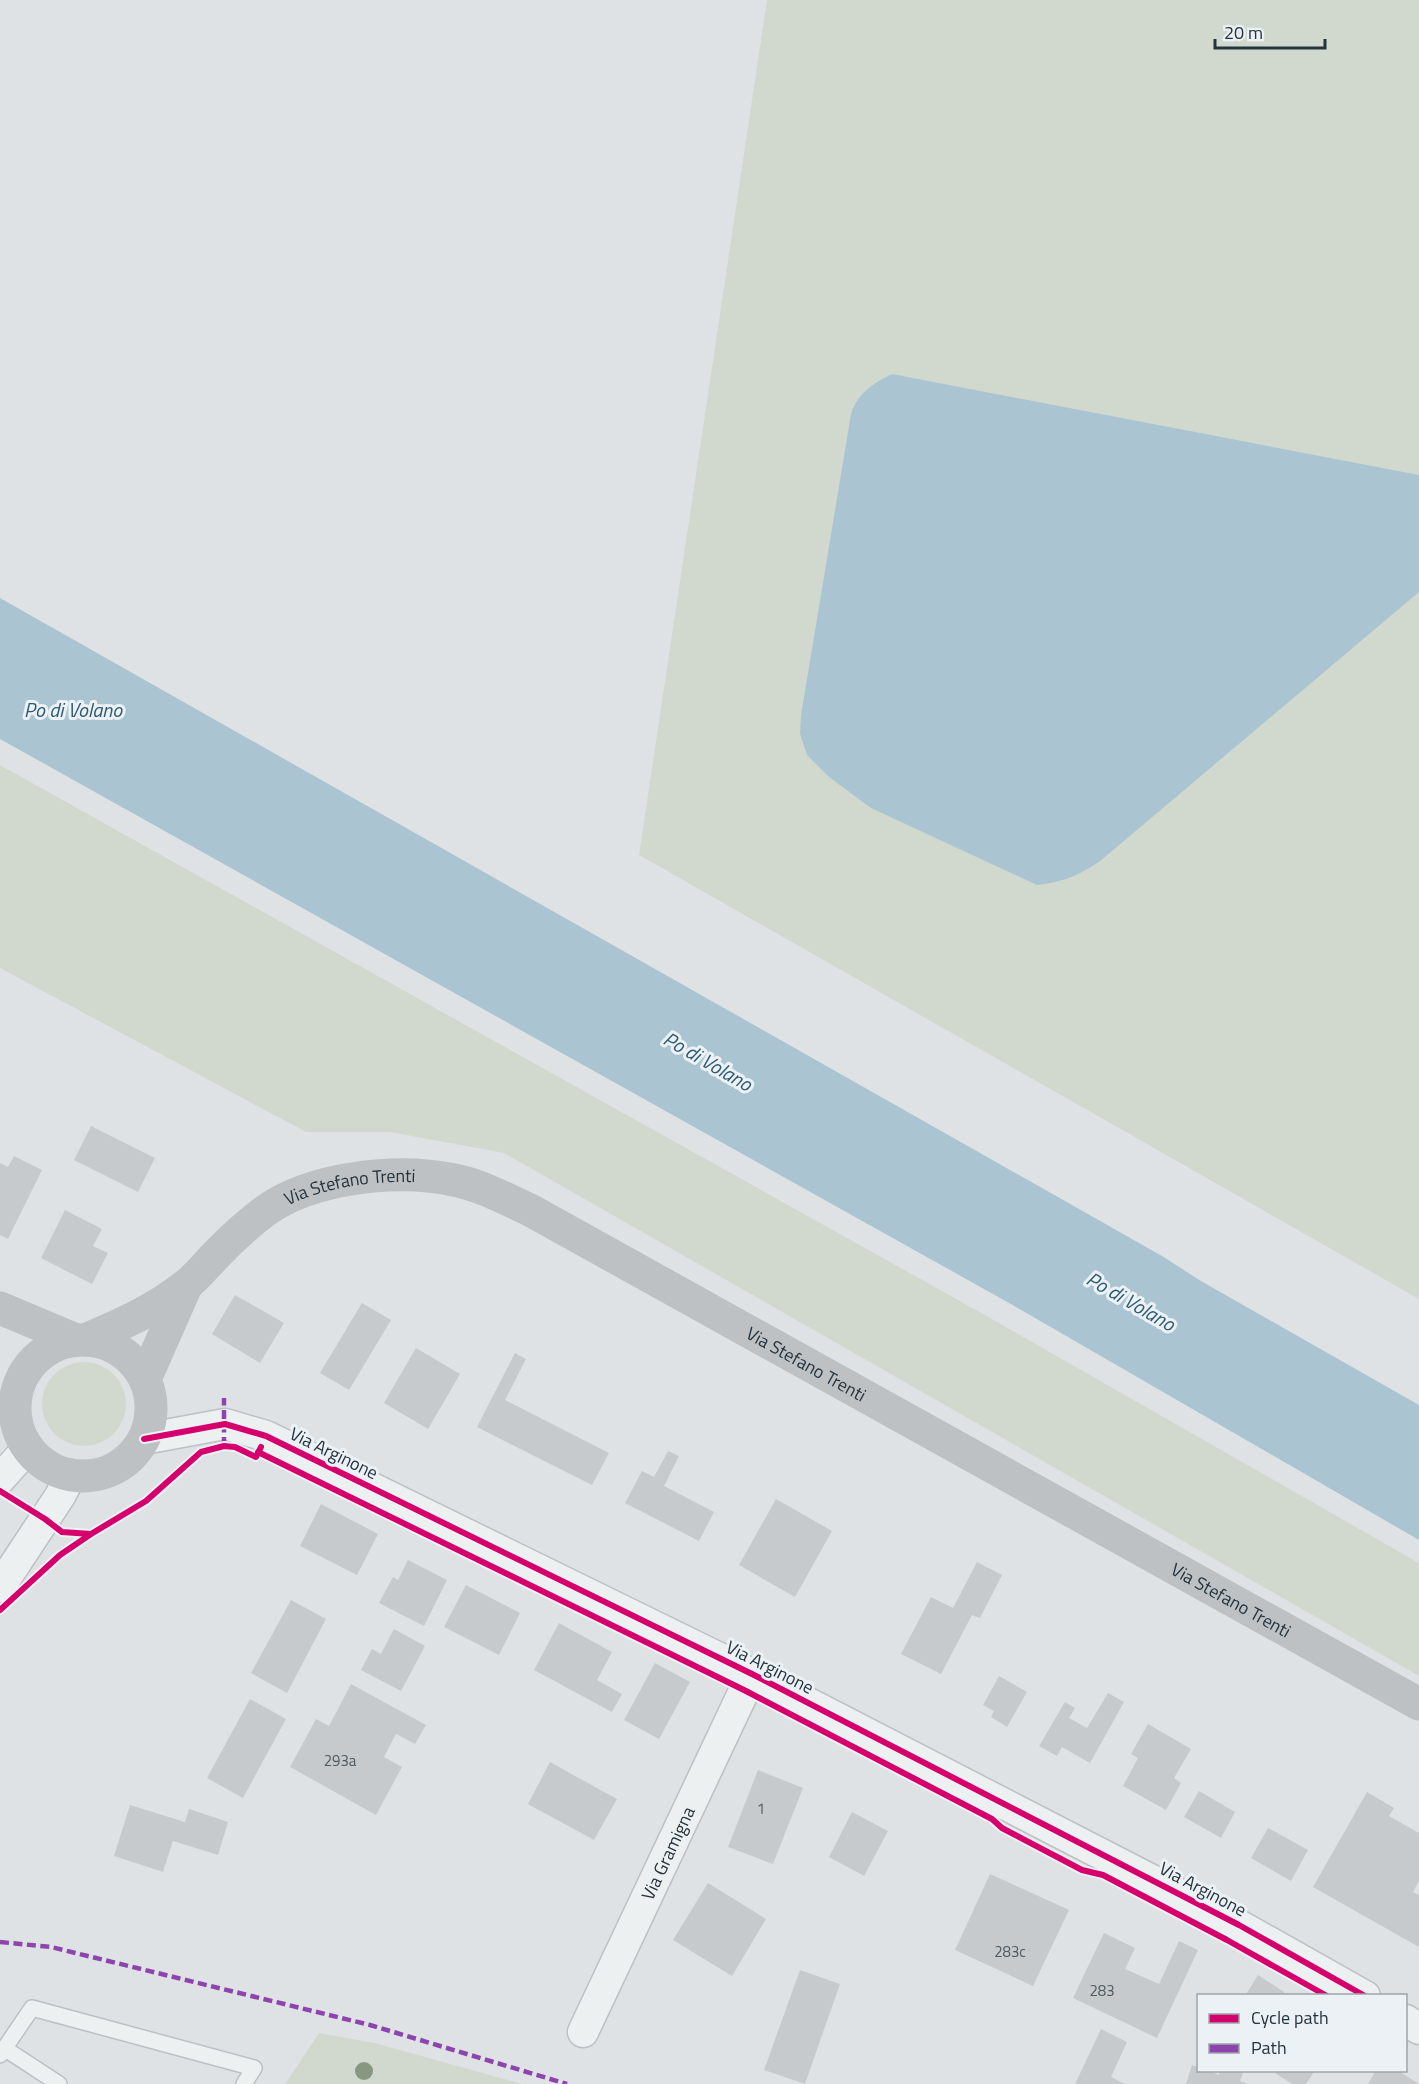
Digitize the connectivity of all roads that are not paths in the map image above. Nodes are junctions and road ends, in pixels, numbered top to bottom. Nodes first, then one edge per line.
1 (186, 1286) junction
2 (0, 1308) edge
3 (81, 1340) junction
4 (145, 1379) junction
5 (8, 1386) edge
6 (144, 1439) junction
7 (28, 1448) junction
8 (71, 1475) junction
9 (0, 1479) edge
10 (0, 1587) edge
11 (752, 1674) junction
12 (1419, 1704) edge
13 (1363, 1994) edge
14 (583, 2032) dead end
15 (2, 2052) edge
16 (59, 2084) edge
17 (244, 2084) edge

1 - 3 main road, Via Stefano Trenti
1 - 4 main road, Via Stefano Trenti
1 - 12 main road, Via Stefano Trenti
2 - 3 main road
3 - 4 main road, Via Stefano Trenti
3 - 5 main road, Via Stefano Trenti
4 - 6 main road, Via Stefano Trenti
5 - 7 main road, Via Stefano Trenti
6 - 8 main road, Via Stefano Trenti
6 - 11 street, Via Arginone
7 - 8 main road, Via Stefano Trenti
7 - 9 street
8 - 10 street
11 - 13 street, Via Arginone
11 - 14 street, Via Gramigna
15 - 16 lane
15 - 17 lane

